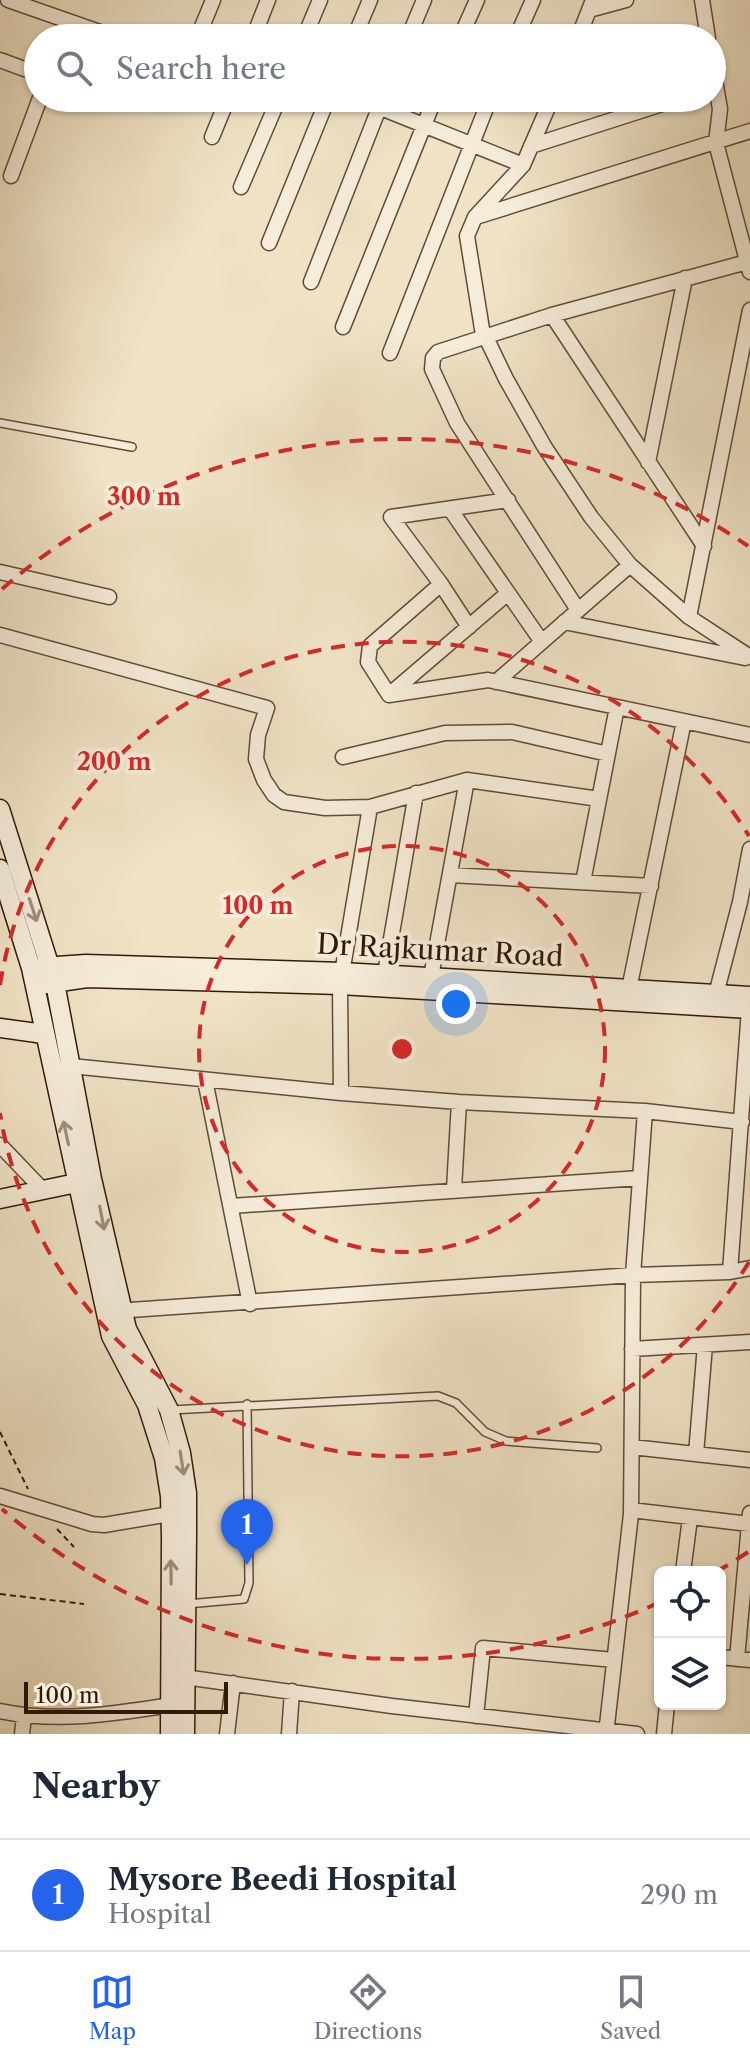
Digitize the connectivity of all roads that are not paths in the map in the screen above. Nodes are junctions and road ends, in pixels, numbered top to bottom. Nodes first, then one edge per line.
1 (8, 0) edge
2 (213, 0) edge
3 (268, 0) edge
4 (320, 0) edge
5 (370, 0) edge
6 (424, 0) edge
7 (477, 0) edge
8 (533, 0) edge
9 (626, 0) edge
10 (702, 0) edge
11 (591, 5) edge
12 (77, 24) edge
13 (203, 24) edge
14 (259, 24) edge
15 (310, 24) edge
16 (360, 24) edge
17 (414, 24) edge
18 (466, 24) edge
19 (522, 24) edge
20 (584, 24) edge
21 (706, 24) edge
22 (0, 61) edge
23 (24, 69) edge
24 (35, 112) edge
25 (222, 112) edge
26 (273, 112) edge
27 (322, 112) edge
28 (377, 112) edge
29 (399, 112) edge
30 (429, 112) edge
31 (484, 112) edge
32 (546, 112) edge
33 (637, 112) edge
34 (720, 112) edge
35 (424, 125) junction
36 (750, 131) edge
37 (212, 137) dead end
38 (716, 143) junction
39 (470, 144) junction
40 (531, 146) junction
41 (523, 165) junction
42 (11, 176) dead end
43 (241, 187) dead end
44 (475, 217) junction
45 (269, 243) dead end
46 (749, 267) edge
47 (685, 278) junction
48 (311, 282) dead end
49 (750, 310) edge
50 (552, 315) junction
51 (343, 327) dead end
52 (486, 336) junction
53 (390, 353) dead end
54 (0, 423) edge
55 (132, 447) dead end
56 (648, 462) junction
57 (508, 500) junction
58 (450, 509) junction
59 (704, 546) junction
60 (630, 565) junction
61 (0, 572) edge
62 (441, 584) junction
63 (508, 593) junction
64 (109, 597) dead end
65 (578, 610) junction
66 (689, 617) junction
67 (564, 622) junction
68 (469, 627) junction
69 (0, 635) edge
70 (542, 642) junction
71 (750, 658) edge
72 (496, 682) junction
73 (389, 695) junction
74 (617, 707) junction
75 (684, 721) junction
76 (750, 735) edge
77 (608, 754) junction
78 (343, 757) dead end
79 (467, 780) junction
80 (416, 793) junction
81 (599, 799) junction
82 (370, 807) junction
83 (0, 809) edge
84 (750, 849) edge
85 (0, 869) edge
86 (450, 875) junction
87 (583, 882) junction
88 (651, 886) junction
89 (745, 903) edge
90 (52, 974) junction
91 (385, 974) junction
92 (33, 977) junction
93 (431, 977) junction
94 (341, 978) junction
95 (629, 989) junction
96 (715, 1000) junction
97 (750, 1005) edge
98 (0, 1028) edge
99 (44, 1034) junction
100 (71, 1066) junction
101 (205, 1080) junction
102 (341, 1093) junction
103 (459, 1102) junction
104 (645, 1111) junction
105 (742, 1122) junction
106 (0, 1145) edge
107 (640, 1178) junction
108 (84, 1181) junction
109 (454, 1189) junction
110 (43, 1190) junction
111 (0, 1199) edge
112 (231, 1206) junction
113 (750, 1268) edge
114 (730, 1272) junction
115 (633, 1275) junction
116 (250, 1304) junction
117 (114, 1311) junction
118 (750, 1342) edge
119 (705, 1345) junction
120 (632, 1349) junction
121 (247, 1404) junction
122 (169, 1410) junction
123 (632, 1447) junction
124 (597, 1448) dead end
125 (696, 1454) junction
126 (750, 1460) edge
127 (0, 1496) edge
128 (631, 1510) junction
129 (170, 1514) junction
130 (690, 1518) junction
131 (749, 1518) edge
132 (684, 1566) edge
133 (187, 1604) junction
134 (614, 1660) junction
135 (743, 1660) edge
136 (178, 1676) junction
137 (233, 1683) junction
138 (292, 1691) junction
139 (171, 1705) junction
140 (666, 1710) edge
141 (0, 1711) edge
142 (24, 1716) junction
143 (476, 1716) junction
144 (606, 1733) edge
145 (22, 1734) edge
146 (170, 1734) edge
147 (185, 1734) edge
148 (227, 1734) edge
149 (289, 1734) edge
150 (637, 1734) edge
151 (664, 1734) edge

1 - 12 street
2 - 13 street
3 - 14 street
4 - 15 street
5 - 16 street
6 - 17 street
7 - 18 street
8 - 19 street
9 - 11 street
10 - 21 street
11 - 20 street
22 - 23 street
24 - 42 street
25 - 37 street
26 - 43 street
27 - 45 street
28 - 48 street
29 - 35 street
30 - 35 street
31 - 39 street
32 - 40 street
33 - 40 street
34 - 38 street
35 - 39 street
35 - 51 street
36 - 38 street
38 - 44 street
38 - 46 street
39 - 41 street
39 - 53 street
40 - 41 street
41 - 44 street
44 - 52 street
46 - 47 street
47 - 50 street
47 - 56 street
49 - 59 street
50 - 52 street
50 - 56 street
52 - 57 street
52 - 60 street
54 - 55 lane
56 - 59 street
57 - 58 street
57 - 65 street
58 - 62 street
58 - 63 street
59 - 66 street
60 - 65 street
60 - 66 street
61 - 64 street
62 - 68 street
62 - 73 street
63 - 68 street
63 - 70 street
65 - 67 street
66 - 71 street
67 - 70 street
67 - 71 street
68 - 73 street
69 - 82 street
70 - 72 street
72 - 73 street
72 - 74 street
74 - 75 street
74 - 77 street
75 - 76 street
75 - 88 street
77 - 78 street
77 - 81 street
79 - 80 street
79 - 81 street
79 - 86 street
80 - 82 street
80 - 91 street
81 - 87 street
82 - 94 street
83 -> 90 main road
84 - 89 street
85 - 92 main road
86 - 87 street
86 - 93 street
87 - 88 street
88 - 95 street
89 - 96 street
90 - 92 main road, Dr Rajkumar Road
90 - 94 main road, Dr Rajkumar Road
90 - 100 main road
91 - 93 main road, Dr Rajkumar Road
91 - 94 main road, Dr Rajkumar Road
92 - 99 main road
93 - 95 main road, Dr Rajkumar Road
94 - 96 main road, Dr Rajkumar Road
94 - 102 street
95 - 96 main road, Dr Rajkumar Road
96 - 97 main road, Dr Rajkumar Road
97 - 105 street
98 - 99 main road
108 -> 99 main road
100 - 101 street
100 - 108 main road
101 - 102 street
101 - 112 street
102 - 103 street
103 - 104 street
103 - 109 street
104 - 105 street
104 - 107 street
105 - 114 street
106 - 110 street
107 - 109 street
107 - 115 street
108 - 110 main road
108 - 117 main road
109 - 112 street
110 - 111 main road
112 - 116 street
113 - 114 street
114 - 115 street
115 - 116 street
115 - 120 street
116 - 117 street
117 - 122 main road
117 - 129 main road
118 - 119 street
119 - 120 street
119 - 125 street
120 - 123 street
121 - 122 lane
121 - 124 lane
121 - 133 lane
122 -> 133 main road
123 - 125 street
123 - 128 street
125 - 126 street
127 - 129 street
128 - 130 street
128 - 134 street
136 -> 129 main road
130 - 131 street
130 - 132 street
131 - 135 street
133 - 136 main road
134 - 143 street
134 - 144 street
136 - 137 street
136 - 139 main road
136 - 147 main road
137 - 138 street
137 - 148 street
138 - 143 street
138 - 149 street
139 - 142 street
139 - 146 main road
140 - 151 street
141 - 142 street
142 - 145 street
143 - 144 street
144 - 150 street

